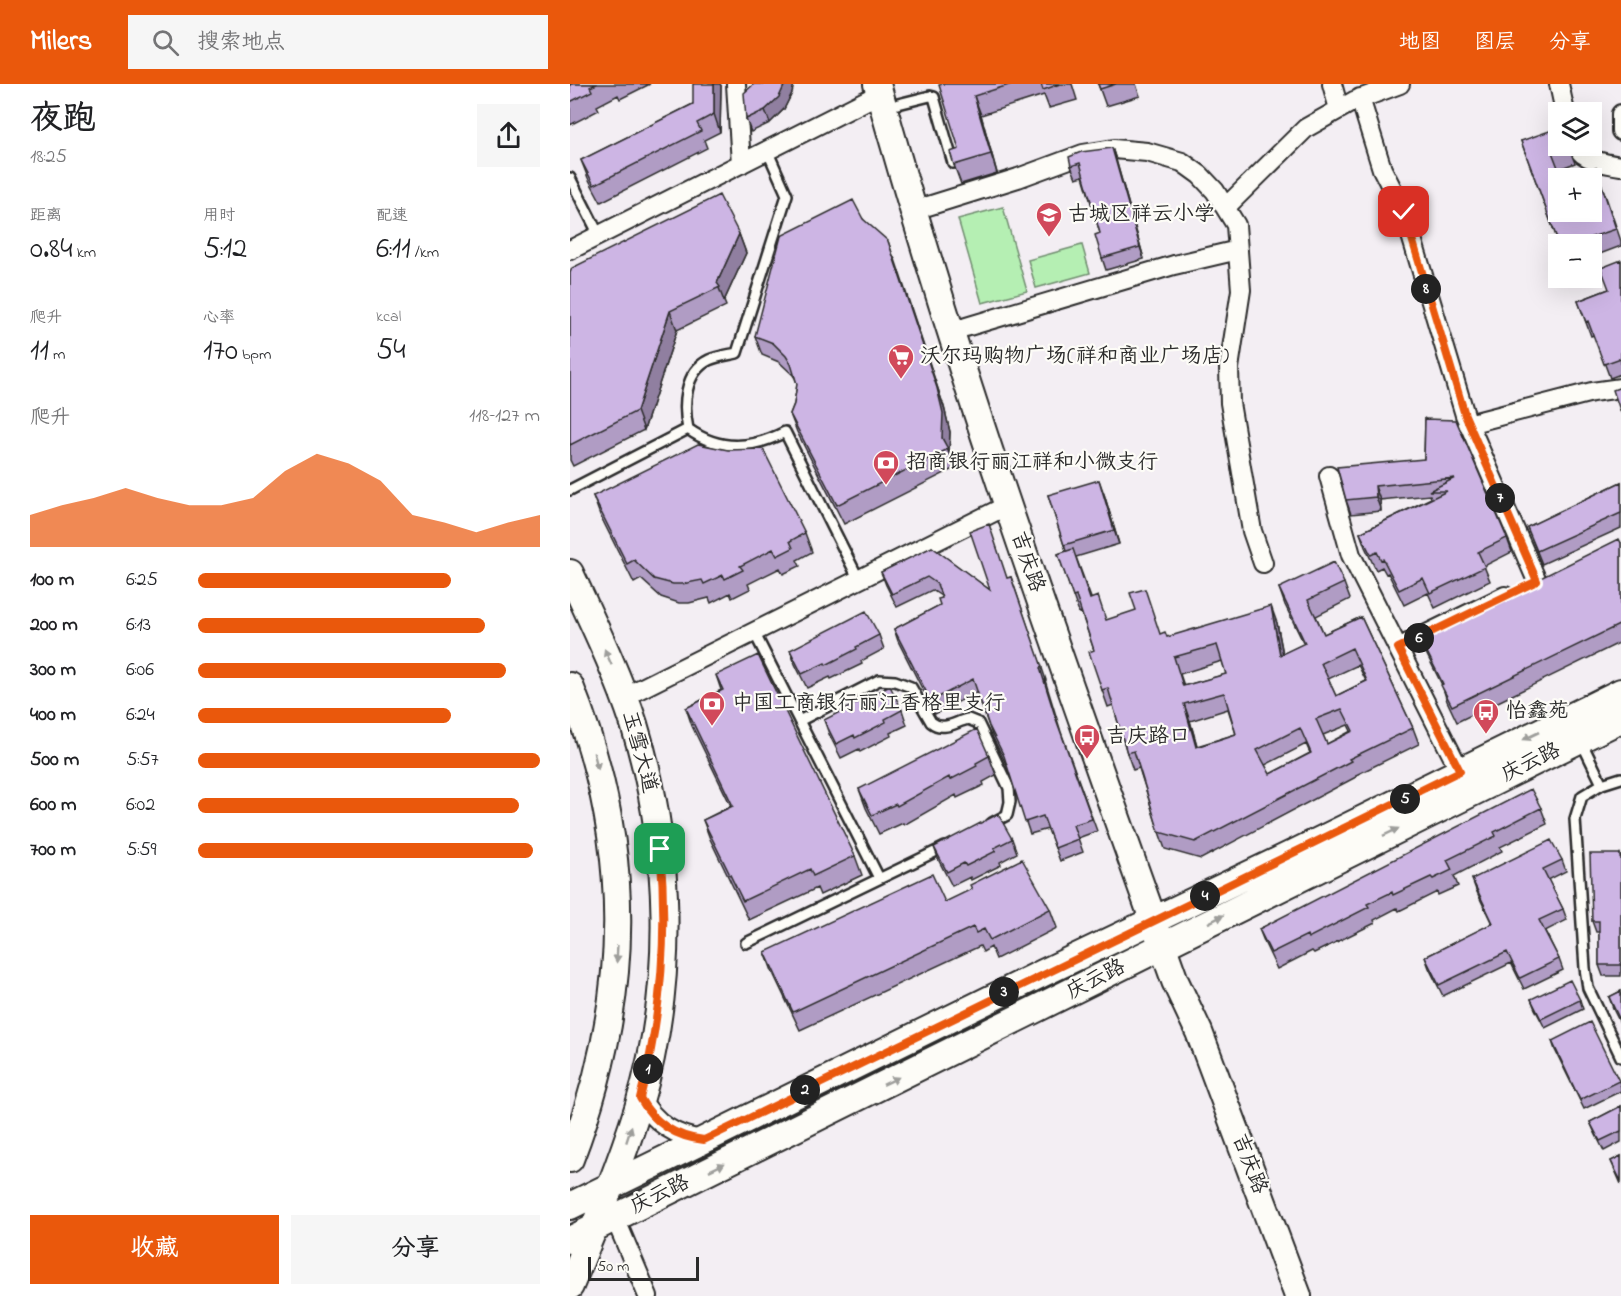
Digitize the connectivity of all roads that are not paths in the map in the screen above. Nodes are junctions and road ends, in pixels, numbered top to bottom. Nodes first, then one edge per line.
1 (736, 84) edge
2 (1332, 84) edge
3 (1400, 84) edge
4 (1559, 84) edge
5 (887, 92) edge
6 (1360, 98) junction
7 (1563, 102) edge
8 (1339, 109) junction
9 (1621, 114) edge
10 (1621, 131) edge
11 (767, 150) junction
12 (1587, 156) edge
13 (953, 163) edge
14 (741, 164) junction
15 (1621, 166) edge
16 (570, 178) edge
17 (928, 206) junction
18 (1226, 207) junction
19 (599, 235) junction
20 (570, 250) edge
21 (1238, 250) junction
22 (966, 327) junction
23 (1621, 388) edge
24 (1468, 423) junction
25 (688, 429) junction
26 (1329, 476) dead end
27 (570, 490) edge
28 (1008, 505) junction
29 (1263, 563) dead end
30 (570, 573) edge
31 (859, 580) junction
32 (754, 632) junction
33 (1398, 648) junction
34 (570, 686) edge
35 (1621, 692) edge
36 (624, 697) junction
37 (1621, 719) edge
38 (799, 721) junction
39 (1580, 739) junction
40 (1460, 771) junction
41 (1621, 778) edge
42 (1602, 784) junction
43 (987, 825) edge
44 (959, 840) edge
45 (879, 878) junction
46 (1160, 917) junction
47 (746, 943) dead end
48 (1170, 943) junction
49 (1621, 1057) edge
50 (640, 1098) junction
51 (704, 1140) junction
52 (570, 1159) edge
53 (609, 1187) junction
54 (570, 1206) edge
55 (604, 1223) junction
56 (570, 1240) edge
57 (570, 1286) edge
58 (648, 1296) edge
59 (1298, 1296) edge

1 - 14 street
2 - 8 street
3 - 6 street
4 - 7 street
5 - 11 street
5 - 13 lane
5 - 17 main road, 吉庆路
5 - 28 main road, 吉庆路
6 - 8 street
6 - 24 street
8 - 18 street
9 - 10 street
11 - 14 street
11 - 25 lane
12 - 15 street
14 - 19 street
16 - 19 lane
17 - 18 street
17 - 22 main road, 吉庆路
18 - 21 street
19 - 20 street
21 - 22 street
21 - 29 street
22 - 46 main road, 吉庆路
23 - 24 street
24 - 33 street
25 - 27 lane
25 - 31 lane
26 - 33 street
28 - 31 street
28 - 46 main road, 吉庆路
36 -> 30 main road, 玉雪大道
31 - 32 street
32 - 36 street
32 - 38 lane
33 - 40 street
34 -> 52 main road, 玉雪大道
35 -> 40 main road, 庆云路
36 - 50 main road, 玉雪大道
37 - 39 main road, 庆云路
38 - 43 lane
38 - 45 lane
39 - 42 lane
48 -> 39 main road, 庆云路
40 - 46 main road, 庆云路
41 - 42 lane
42 - 49 lane
44 - 45 lane
45 - 47 lane
46 - 48 main road, 吉庆路
46 - 51 main road, 庆云路
55 -> 48 main road, 庆云路
48 - 59 main road, 吉庆路
50 - 51 street
53 -> 50 main road, 玉雪大道
51 - 53 main road, 庆云路
53 - 54 main road, 庆云路
53 - 55 main road, 玉雪大道
55 - 56 main road, 庆云路
55 - 57 main road, 玉雪大道
55 - 58 street

